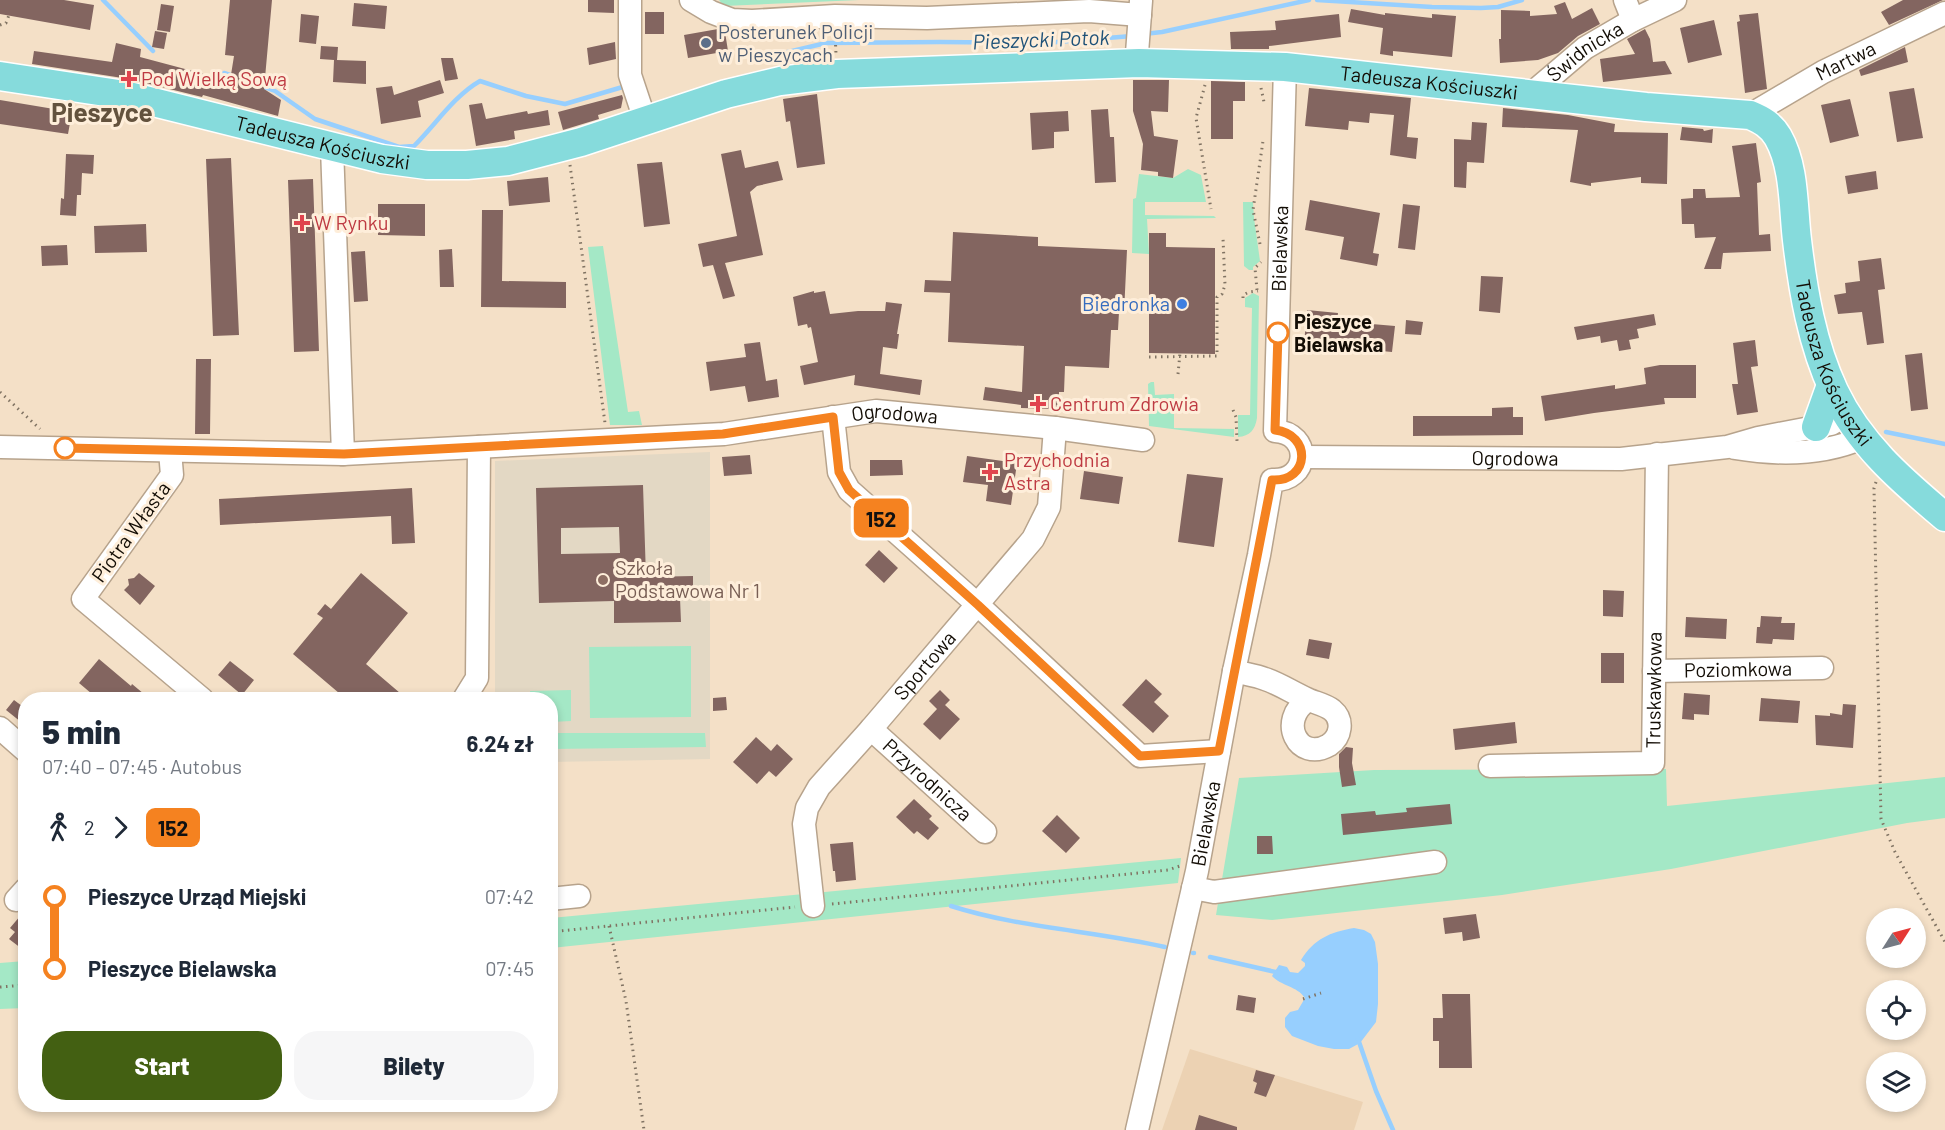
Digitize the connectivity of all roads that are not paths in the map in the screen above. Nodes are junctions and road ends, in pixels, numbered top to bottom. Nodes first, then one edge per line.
1 (630, 0) edge
2 (691, 0) edge
3 (1675, 0) edge
4 (1628, 9) edge
5 (1140, 13) edge
6 (1945, 13) edge
7 (835, 17) edge
8 (1138, 58) junction
9 (1285, 67) junction
10 (0, 76) edge
11 (1532, 94) junction
12 (642, 110) junction
13 (1750, 115) junction
14 (332, 147) junction
15 (1831, 385) junction
16 (833, 417) junction
17 (1055, 428) junction
18 (1823, 437) junction
19 (1143, 440) dead end
20 (1867, 443) junction
21 (0, 447) edge
22 (479, 447) junction
23 (170, 451) junction
24 (344, 454) junction
25 (1657, 454) junction
26 (1302, 457) junction
27 (1945, 517) edge
28 (978, 605) junction
29 (1822, 668) dead end
30 (1234, 671) junction
31 (1654, 671) junction
32 (477, 678) junction
33 (189, 692) edge
34 (468, 692) edge
35 (484, 692) edge
36 (1308, 700) dead end
37 (0, 728) edge
38 (871, 729) junction
39 (18, 744) edge
40 (1219, 751) junction
41 (1490, 766) dead end
42 (985, 832) dead end
43 (1435, 862) dead end
44 (1193, 888) junction
45 (579, 896) dead end
46 (558, 898) edge
47 (813, 906) road end
48 (1137, 1130) edge

1 - 12 street
2 - 7 street
3 - 4 street, Świdnicka
4 - 11 street, Świdnicka
5 - 7 street
5 - 8 street
6 - 13 street, Martwa
8 - 9 main road, Tadeusza Kościuszki
8 - 12 main road, Tadeusza Kościuszki
9 - 11 main road, Tadeusza Kościuszki
9 - 26 street, Bielawska
10 - 14 main road, Tadeusza Kościuszki
11 - 13 main road, Tadeusza Kościuszki
12 - 14 main road, Tadeusza Kościuszki
13 - 15 main road, Tadeusza Kościuszki
14 - 24 street
15 - 18 main road
15 - 20 main road, Tadeusza Kościuszki
16 - 17 street, Ogrodowa
16 - 22 street, Ogrodowa
16 - 28 street
17 - 19 street, Ogrodowa
17 - 28 street, Sportowa
18 - 20 street, Ogrodowa
18 - 25 street, Ogrodowa
20 - 27 main road, Tadeusza Kościuszki
21 - 23 street, Ogrodowa
22 - 24 street, Ogrodowa
22 - 32 street
23 - 24 street, Ogrodowa
23 - 33 street, Piotra Własta
25 - 26 street, Ogrodowa
25 - 31 street, Truskawkowa
26 - 30 street, Bielawska
28 - 38 street, Sportowa
28 - 40 street
29 - 31 street, Poziomkowa
30 - 36 street
30 - 40 street, Bielawska
31 - 41 street, Truskawkowa
32 - 34 street
32 - 35 street
37 - 39 street
38 - 42 street, Przyrodnicza
38 - 47 street, Sportowa
40 - 44 street, Bielawska
43 - 44 street
44 - 48 street, Bielawska
45 - 46 street

